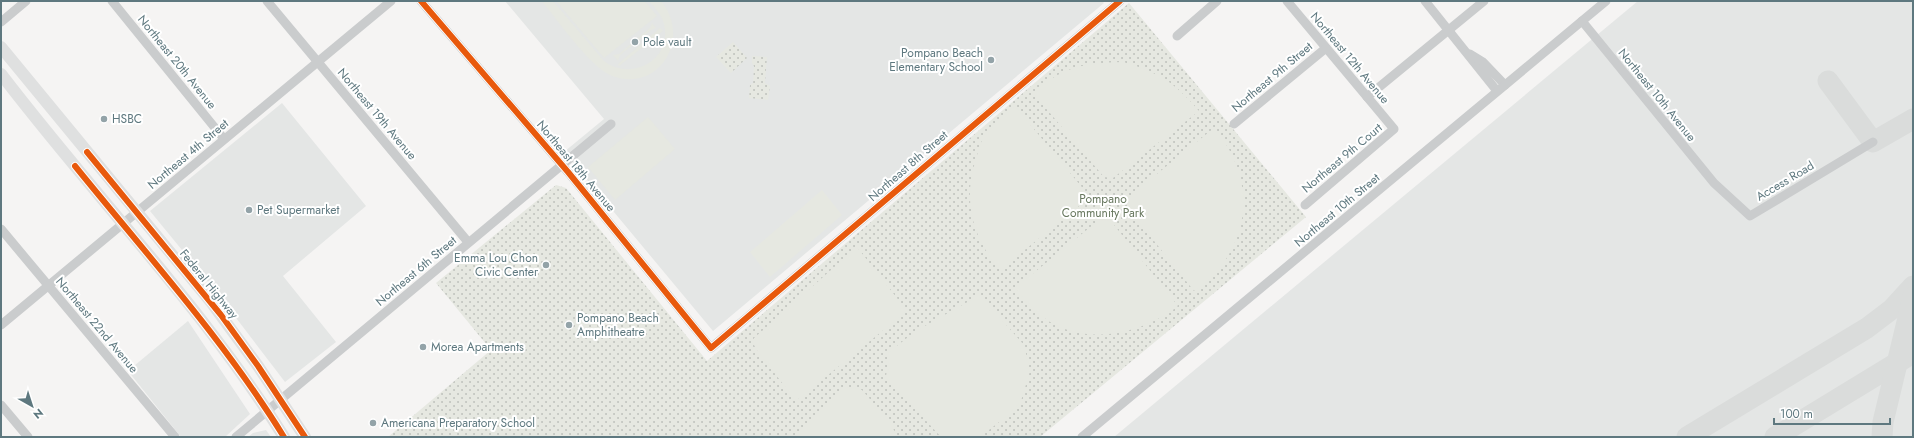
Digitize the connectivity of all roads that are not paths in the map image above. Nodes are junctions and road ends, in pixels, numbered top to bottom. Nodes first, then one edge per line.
1 (26, 1) edge
2 (112, 1) edge
3 (267, 1) edge
4 (391, 1) edge
5 (421, 1) edge
6 (1217, 1) edge
7 (1287, 1) edge
8 (1425, 1) edge
9 (1484, 1) edge
10 (1606, 1) edge
11 (1117, 2) edge
12 (1, 22) edge
13 (1582, 22) junction
14 (1449, 30) junction
15 (1176, 36) dead end
16 (1, 46) edge
17 (1326, 48) junction
18 (1466, 51) junction
19 (318, 62) junction
20 (1, 74) edge
21 (1505, 85) junction
22 (1497, 91) junction
23 (1367, 97) junction
24 (611, 124) dead end
25 (1234, 124) dead end
26 (1394, 130) joint
27 (224, 139) junction
28 (1873, 142) dead end
29 (561, 165) junction
30 (1714, 183) joint
31 (1305, 205) dead end
32 (137, 212) junction
33 (123, 224) junction
34 (1, 229) edge
35 (468, 242) junction
36 (48, 285) junction
37 (1, 325) edge
38 (711, 348) joint
39 (281, 399) junction
40 (1, 405) edge
41 (267, 410) junction
42 (28, 437) edge
43 (175, 437) edge
44 (236, 437) edge
45 (284, 437) edge
46 (305, 437) edge
47 (1082, 437) edge

1 - 12 street
2 - 27 street, Northeast 20th Avenue
3 - 19 street, Northeast 19th Avenue
4 - 19 street, Northeast 4th Street
5 - 29 street, Northeast 18th Avenue
6 - 15 street
7 - 17 street, Northeast 12th Avenue
8 - 14 street
9 - 14 street
10 - 13 street, Northeast 10th Street
11 - 38 street, Northeast 8th Street
13 - 21 street, Northeast 10th Street
13 - 30 street, Northeast 10th Avenue
14 - 18 street
14 - 23 street
16 - 32 main road, Federal Highway
17 - 23 street, Northeast 12th Avenue
17 - 25 street, Northeast 9th Street
18 - 21 street
18 - 22 street
19 - 27 street, Northeast 4th Street
19 - 35 street, Northeast 19th Avenue
20 - 33 main road
21 - 22 street, Northeast 10th Street
22 - 47 street, Northeast 10th Street
23 - 26 street, Northeast 12th Avenue
24 - 29 street, Northeast 6th Street
26 - 31 street, Northeast 9th Court
27 - 32 street, Northeast 4th Street
28 - 30 street, Access Road
29 - 35 street, Northeast 6th Street
29 - 38 street, Northeast 18th Avenue
32 - 33 street, Northeast 4th Street
32 - 39 main road, Federal Highway
33 - 36 street, Northeast 4th Street
33 - 41 main road
34 - 36 street, Northeast 22nd Avenue
35 - 39 street, Northeast 6th Street
36 - 37 street, Northeast 4th Street
36 - 43 street, Northeast 22nd Avenue
39 - 41 street, Northeast 6th Street
39 - 46 main road, Federal Highway
40 - 42 street
41 - 44 street, Northeast 6th Street
41 - 45 main road

